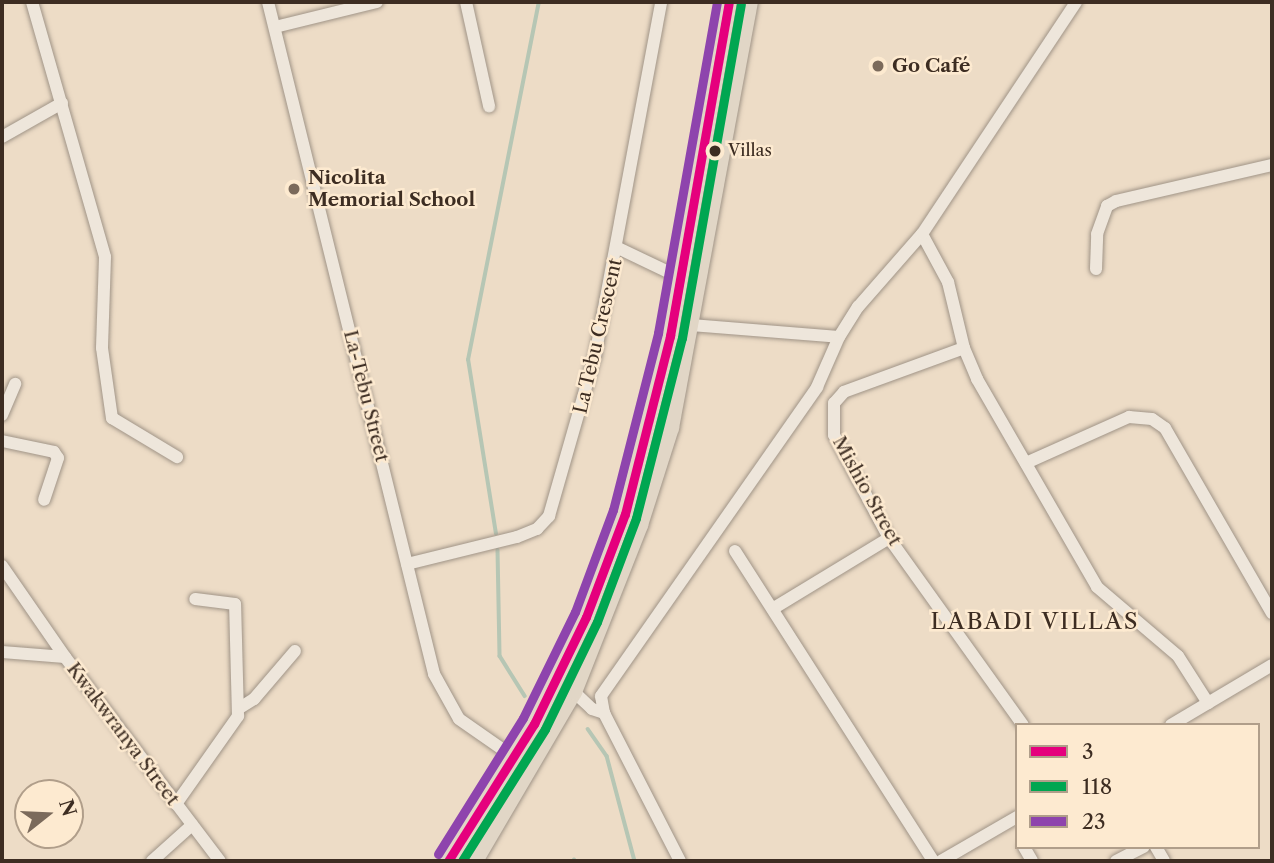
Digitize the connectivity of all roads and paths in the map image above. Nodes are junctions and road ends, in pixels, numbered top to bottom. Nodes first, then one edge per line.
1 (32, 2) edge
2 (268, 2) edge
3 (377, 2) edge
4 (466, 2) edge
5 (661, 2) edge
6 (729, 2) edge
7 (750, 2) edge
8 (1076, 2) edge
9 (275, 27) junction
10 (62, 103) junction
11 (489, 106) dead end
12 (2, 137) edge
13 (1272, 164) edge
14 (922, 234) junction
15 (618, 248) junction
16 (1096, 269) dead end
17 (681, 278) junction
18 (691, 325) junction
19 (839, 337) junction
20 (964, 348) junction
21 (15, 384) dead end
22 (2, 415) edge
23 (2, 441) edge
24 (177, 457) dead end
25 (1026, 463) junction
26 (44, 500) dead end
27 (889, 538) junction
28 (735, 551) dead end
29 (407, 564) junction
30 (2, 566) edge
31 (195, 599) dead end
32 (774, 608) junction
33 (1272, 613) edge
34 (295, 651) dead end
35 (2, 652) edge
36 (65, 657) junction
37 (1272, 665) edge
38 (574, 692) junction
39 (1208, 703) junction
40 (238, 709) junction
41 (604, 713) junction
42 (1022, 723) edge
43 (1174, 723) edge
44 (515, 758) junction
45 (176, 804) junction
46 (1013, 819) edge
47 (192, 825) junction
48 (1140, 849) edge
49 (152, 861) edge
50 (220, 861) edge
51 (447, 861) edge
52 (475, 861) edge
53 (680, 861) edge
54 (933, 861) edge
55 (941, 861) edge
56 (1116, 861) edge

1 - 10 street
2 - 9 street, La-Tebu Street
3 - 9 street
4 - 11 street
5 - 15 street, La Tebu Crescent
6 - 17 main road
7 - 18 main road
8 - 14 street
9 - 29 street, La-Tebu Street
10 - 12 street
10 - 24 street
13 - 16 street
14 - 19 street
14 - 20 street
15 - 17 street
15 - 29 street, La Tebu Crescent
17 - 44 main road
18 - 19 street
18 - 38 main road
19 - 41 street
20 - 25 street
20 - 27 street, Mishio Street
21 - 22 street
23 - 26 street
25 - 33 street
25 - 39 street
27 - 32 street
27 - 42 street, Mishio Street
28 - 32 street
29 - 44 street, La-Tebu Street
30 - 36 street
31 - 40 street
32 - 54 street
34 - 40 street
35 - 36 street, Kwakwranya Street
36 - 45 street, Kwakwranya Street
37 - 39 street
38 - 41 street
38 - 52 main road
39 - 43 street
40 - 45 street
41 - 53 street
44 - 51 main road
45 - 47 street, Kwakwranya Street
46 - 55 street
47 - 49 street
47 - 50 street, Kwakwranya Street
48 - 56 street

